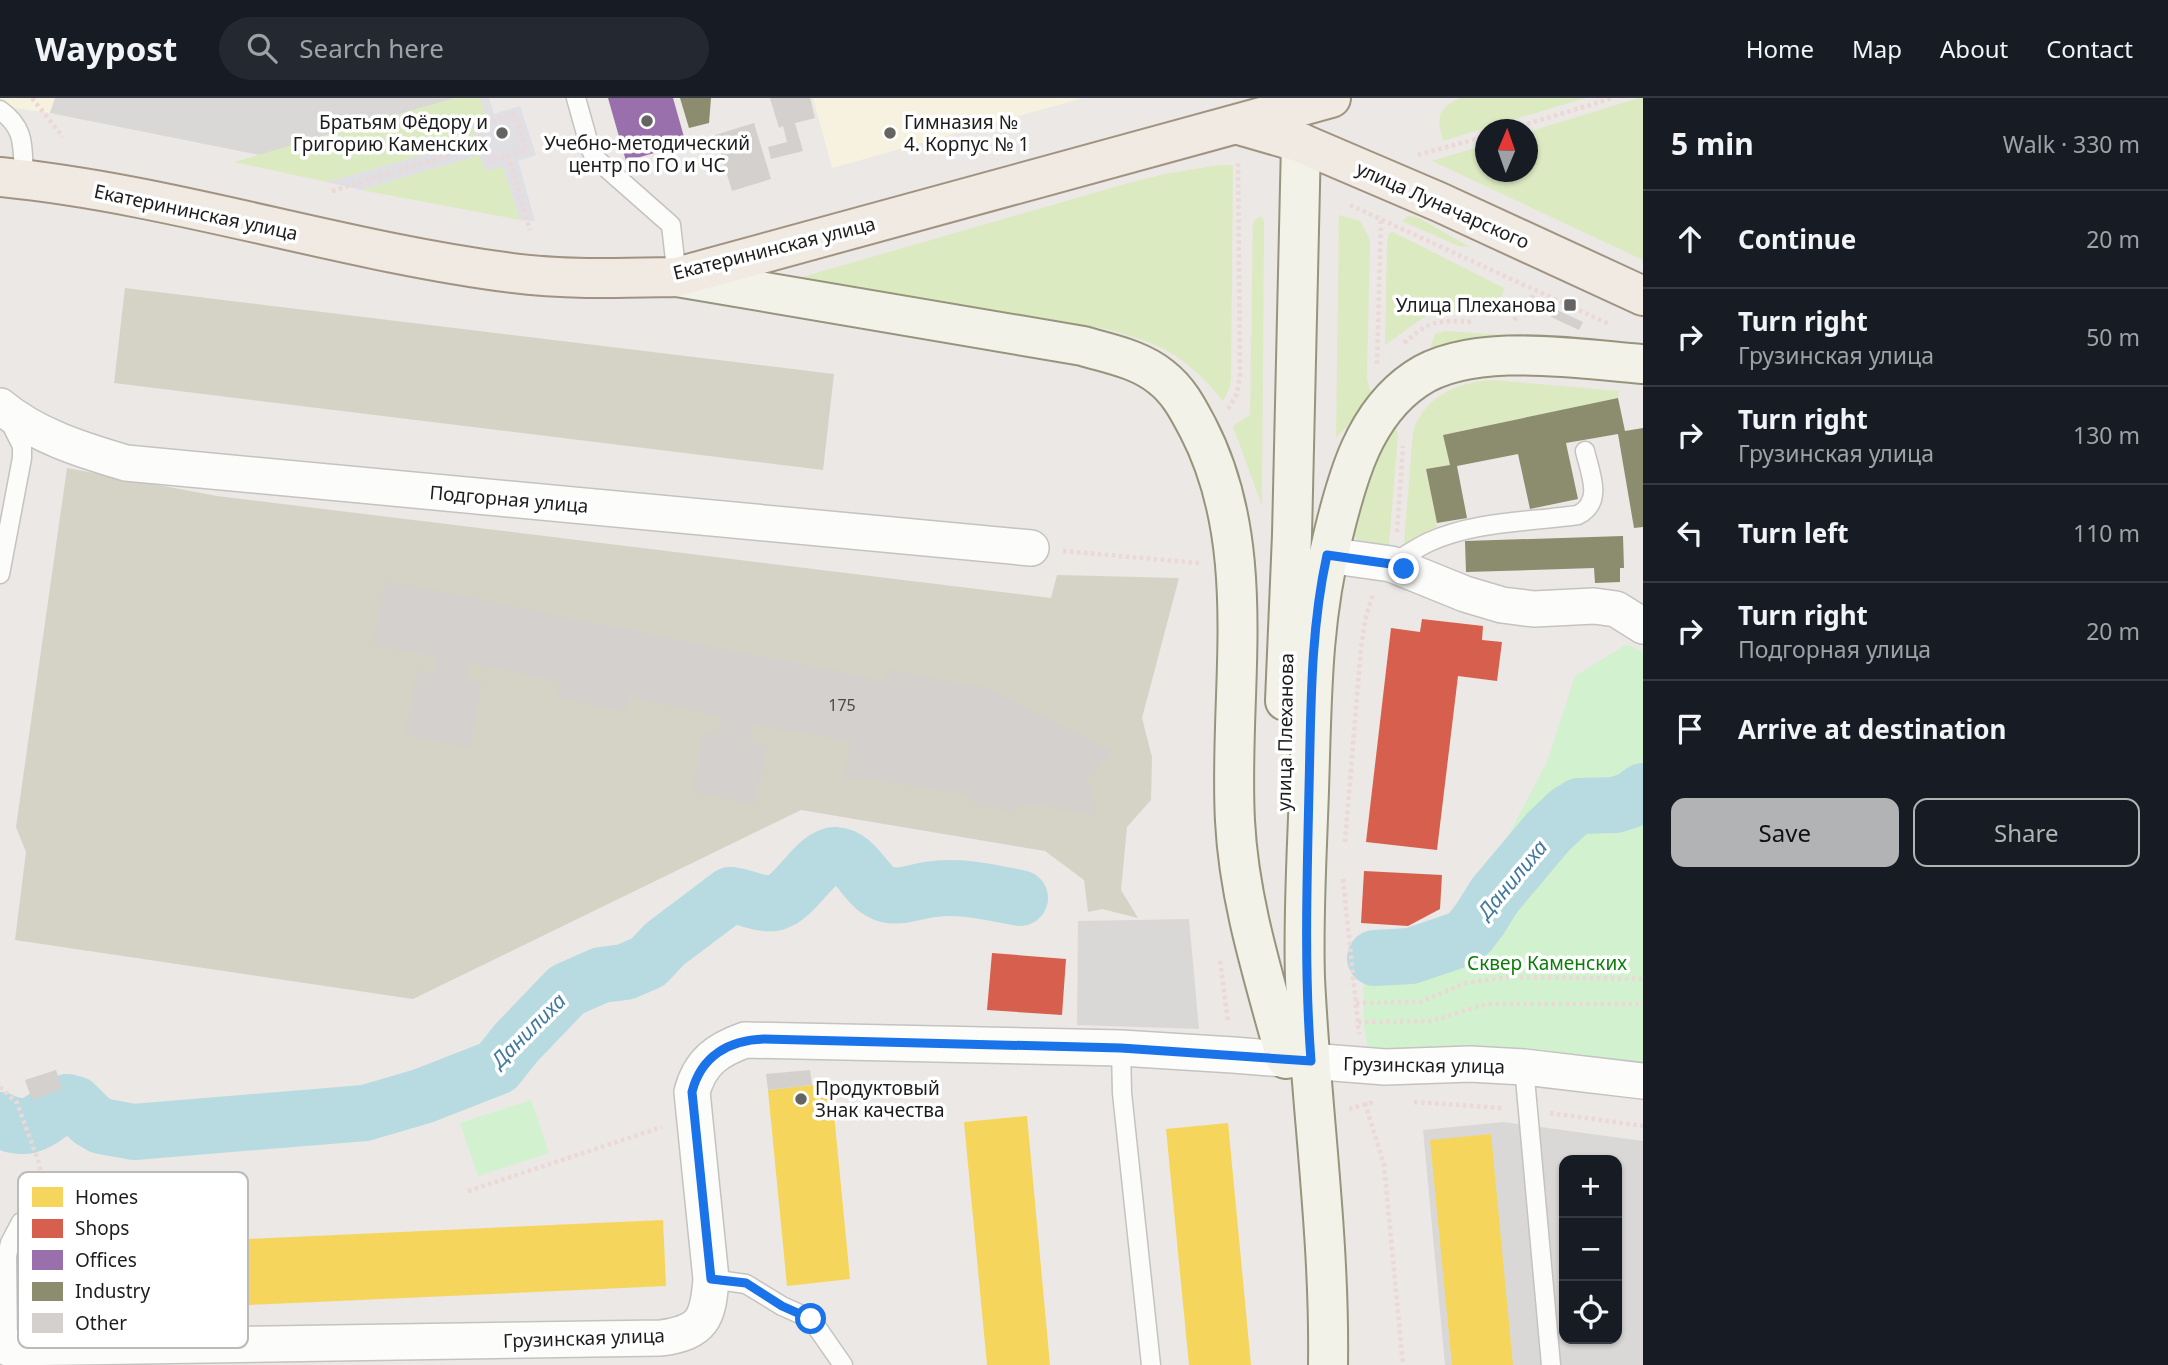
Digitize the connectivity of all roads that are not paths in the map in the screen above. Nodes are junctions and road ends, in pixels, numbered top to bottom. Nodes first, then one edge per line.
1 (576, 98) edge
2 (0, 110) edge
3 (1307, 112) edge
4 (12, 178) edge
5 (677, 276) junction
6 (1643, 296) edge
7 (1643, 364) edge
8 (0, 407) edge
9 (1585, 451) dead end
10 (1031, 548) road end
11 (1394, 550) junction
12 (1327, 555) junction
13 (0, 574) edge
14 (1643, 626) edge
15 (1121, 1048) junction
16 (1298, 1060) junction
17 (1524, 1067) junction
18 (1643, 1081) edge
19 (18, 1228) edge
20 (711, 1279) junction
21 (248, 1344) edge
22 (4, 1348) edge
23 (843, 1365) edge
24 (1151, 1365) edge
25 (1314, 1365) edge
26 (1328, 1365) edge
27 (1551, 1365) edge

1 - 5 lane
2 - 4 lane
3 - 5 main road, Екатерининская улица
3 - 6 main road, улица Луначарского
3 - 16 main road, улица Плеханова
4 - 5 main road, Екатерининская улица
5 - 16 main road
7 - 12 main road
8 - 10 street, Подгорная улица
8 - 13 lane
9 - 11 lane
11 - 12 street
11 - 14 street
12 - 16 main road
15 - 16 street, Грузинская улица
15 - 20 street, Грузинская улица
15 - 24 lane
16 - 17 street, Грузинская улица
16 - 25 main road, улица Плеханова
16 - 26 main road
17 - 18 street, Грузинская улица
17 - 27 lane
19 - 22 lane
20 - 21 street, Грузинская улица
20 - 23 lane

